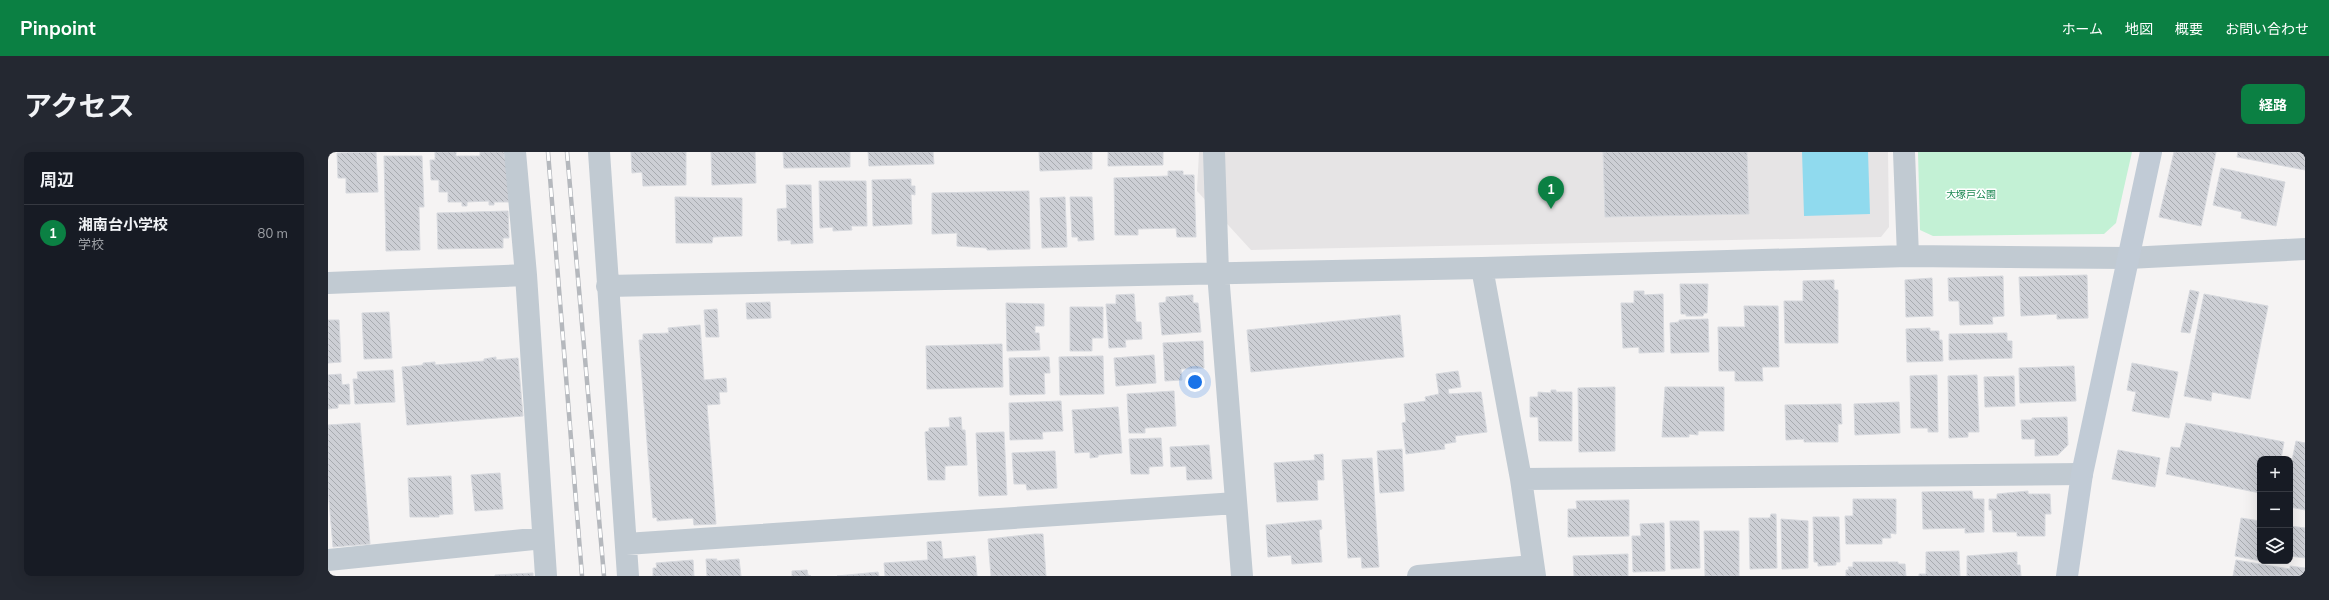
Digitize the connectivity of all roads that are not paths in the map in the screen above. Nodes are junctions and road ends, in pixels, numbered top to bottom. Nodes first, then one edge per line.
1 (515, 152) edge
2 (599, 152) edge
3 (1214, 152) edge
4 (1904, 152) edge
5 (2151, 152) edge
6 (2305, 249) edge
7 (1908, 256) junction
8 (2128, 258) junction
9 (1482, 268) junction
10 (1218, 273) junction
11 (526, 275) junction
12 (328, 283) edge
13 (607, 286) junction
14 (2082, 474) junction
15 (1521, 479) junction
16 (1236, 503) junction
17 (543, 538) junction
18 (626, 544) junction
19 (328, 560) edge
20 (1534, 571) edge
21 (546, 576) edge
22 (628, 576) edge
23 (1242, 576) edge
24 (1418, 576) edge
25 (2068, 576) edge

1 - 11 street
2 - 13 street
3 - 10 street
4 - 7 street
5 - 8 street
6 - 8 street
7 - 8 street
7 - 9 street
8 - 14 street
9 - 10 street
9 - 15 street
10 - 13 street
10 - 16 street
11 - 12 street
11 - 17 street
13 - 18 street
14 - 15 street
14 - 25 street
15 - 20 street
16 - 18 street
16 - 23 street
17 - 19 street
17 - 21 street
18 - 22 street
20 - 24 street

